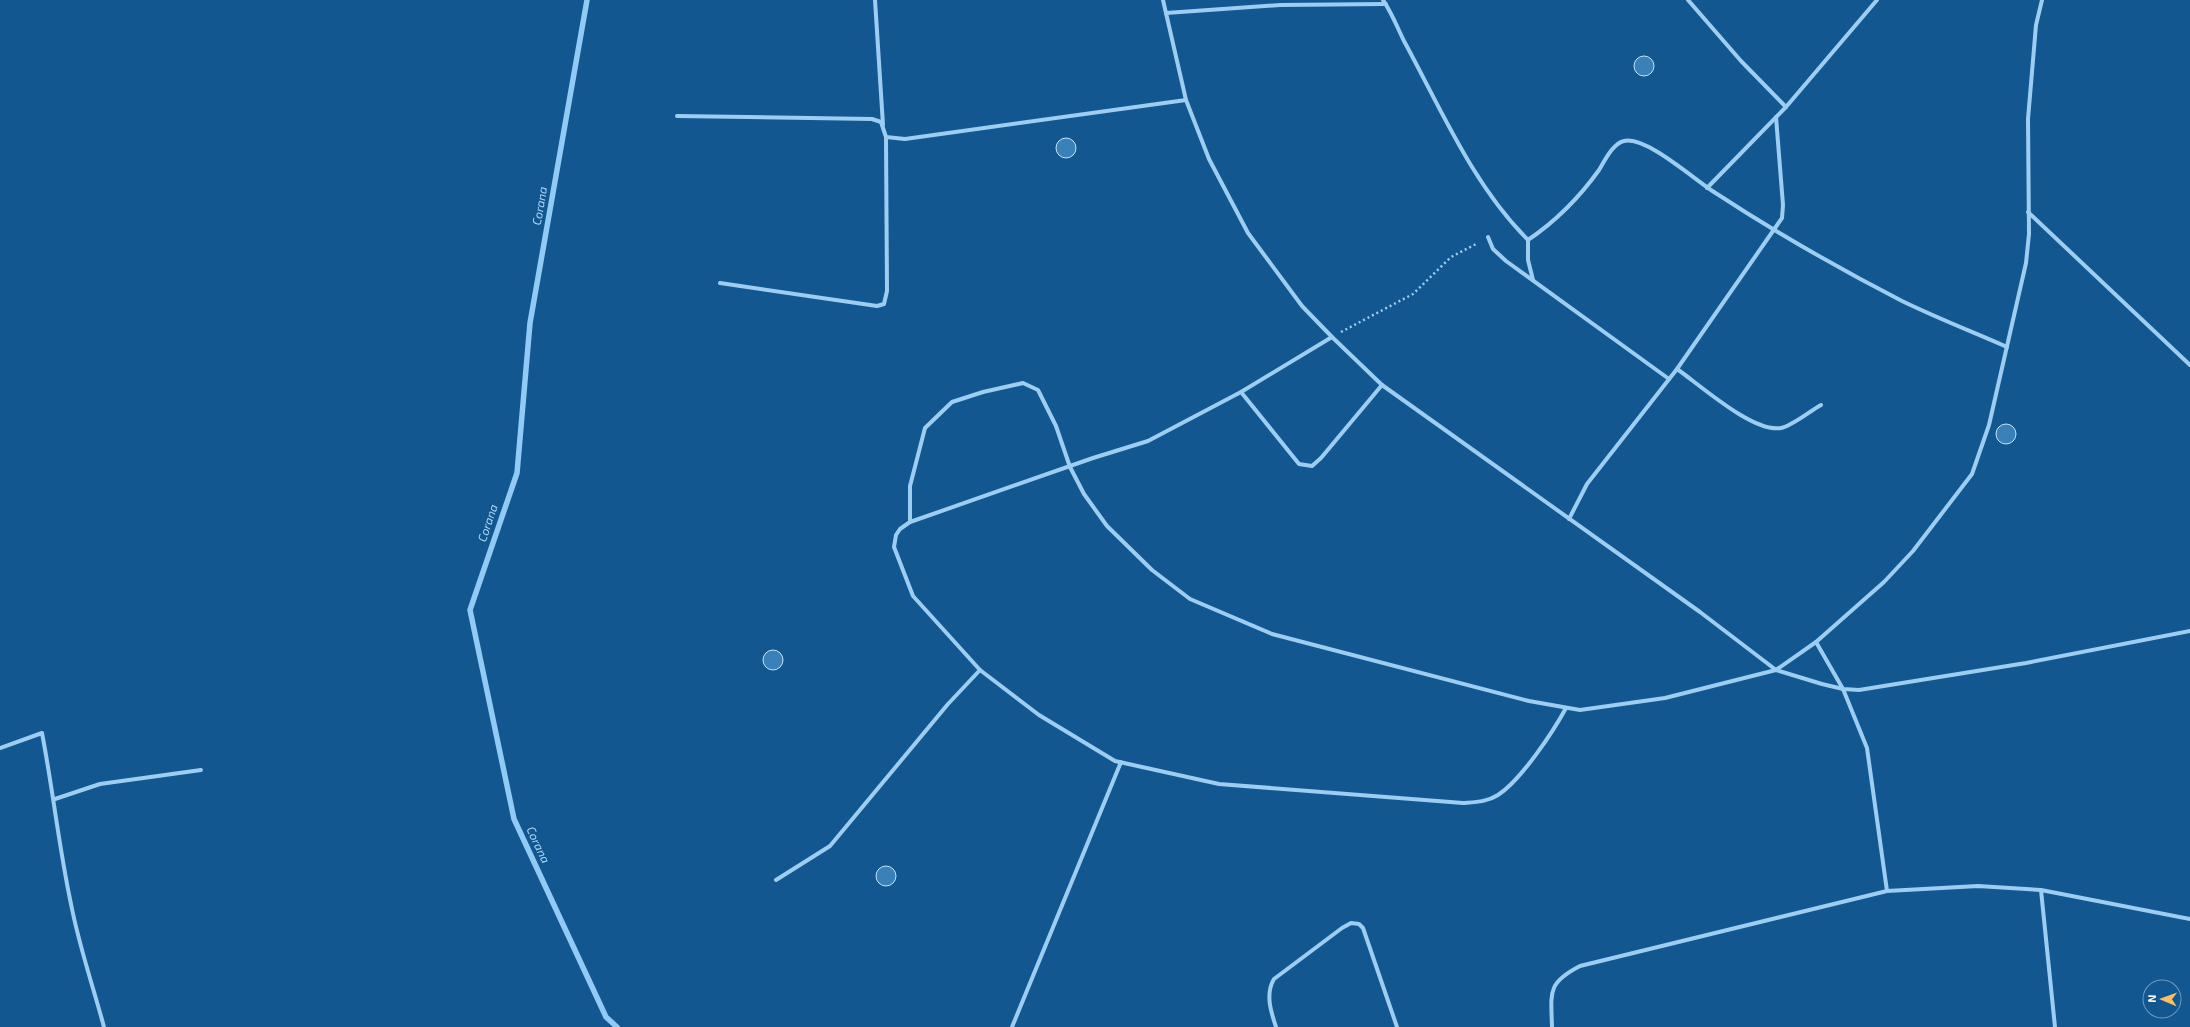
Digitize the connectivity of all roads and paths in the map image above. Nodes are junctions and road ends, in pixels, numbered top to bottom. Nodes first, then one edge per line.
1 (875, 0) edge
2 (1163, 0) edge
3 (1688, 0) edge
4 (1877, 0) edge
5 (2042, 0) edge
6 (1385, 2) edge
7 (1166, 13) junction
8 (1186, 100) junction
9 (1786, 107) junction
10 (677, 116) dead end
11 (1776, 117) junction
12 (883, 126) junction
13 (886, 136) junction
14 (1707, 188) junction
15 (2028, 212) junction
16 (1773, 231) junction
17 (1488, 237) joint
18 (1528, 240) junction
19 (1533, 280) junction
20 (720, 282) dead end
21 (1332, 337) junction
22 (2007, 348) junction
23 (2189, 362) edge
24 (1677, 369) junction
25 (1669, 379) junction
26 (1382, 385) junction
27 (1241, 392) junction
28 (1820, 405) dead end
29 (1070, 467) junction
30 (1569, 519) junction
31 (910, 522) junction
32 (2190, 631) edge
33 (1816, 642) junction
34 (980, 670) junction
35 (1776, 670) junction
36 (1843, 689) junction
37 (1566, 708) junction
38 (0, 748) edge
39 (1120, 762) junction
40 (201, 770) dead end
41 (54, 799) junction
42 (776, 880) dead end
43 (2041, 890) junction
44 (1887, 891) junction
45 (2190, 919) edge
46 (104, 1027) edge
47 (1012, 1027) edge
48 (1276, 1027) edge
49 (1397, 1027) edge
50 (1552, 1027) edge
51 (2055, 1027) edge

1 - 12 street
2 - 7 street
3 - 9 street
4 - 9 street
5 - 15 street
6 - 7 street
6 - 18 street
7 - 8 street
8 - 13 street
8 - 21 street
9 - 11 street
10 - 12 street
11 - 14 street
11 - 16 street
12 - 13 street
13 - 20 street
14 - 16 street
14 - 18 street
15 - 22 street
15 - 23 street
16 - 22 street
16 - 24 street
17 - 19 street
17 - 21 path
18 - 19 street
19 - 25 street
21 - 26 street
21 - 27 street
22 - 33 street
24 - 25 street
24 - 28 street
25 - 30 street
26 - 27 street
26 - 30 street
27 - 29 street
29 - 31 street
29 - 31 street
29 - 37 street
30 - 35 street
31 - 34 street
32 - 36 street
33 - 35 street
33 - 36 street
34 - 39 street
34 - 42 street
35 - 36 street
35 - 37 street
36 - 44 street
37 - 39 street
38 - 41 street
39 - 47 street
40 - 41 street
41 - 46 street
43 - 44 street
43 - 45 street
43 - 51 street
44 - 50 street
48 - 49 street

